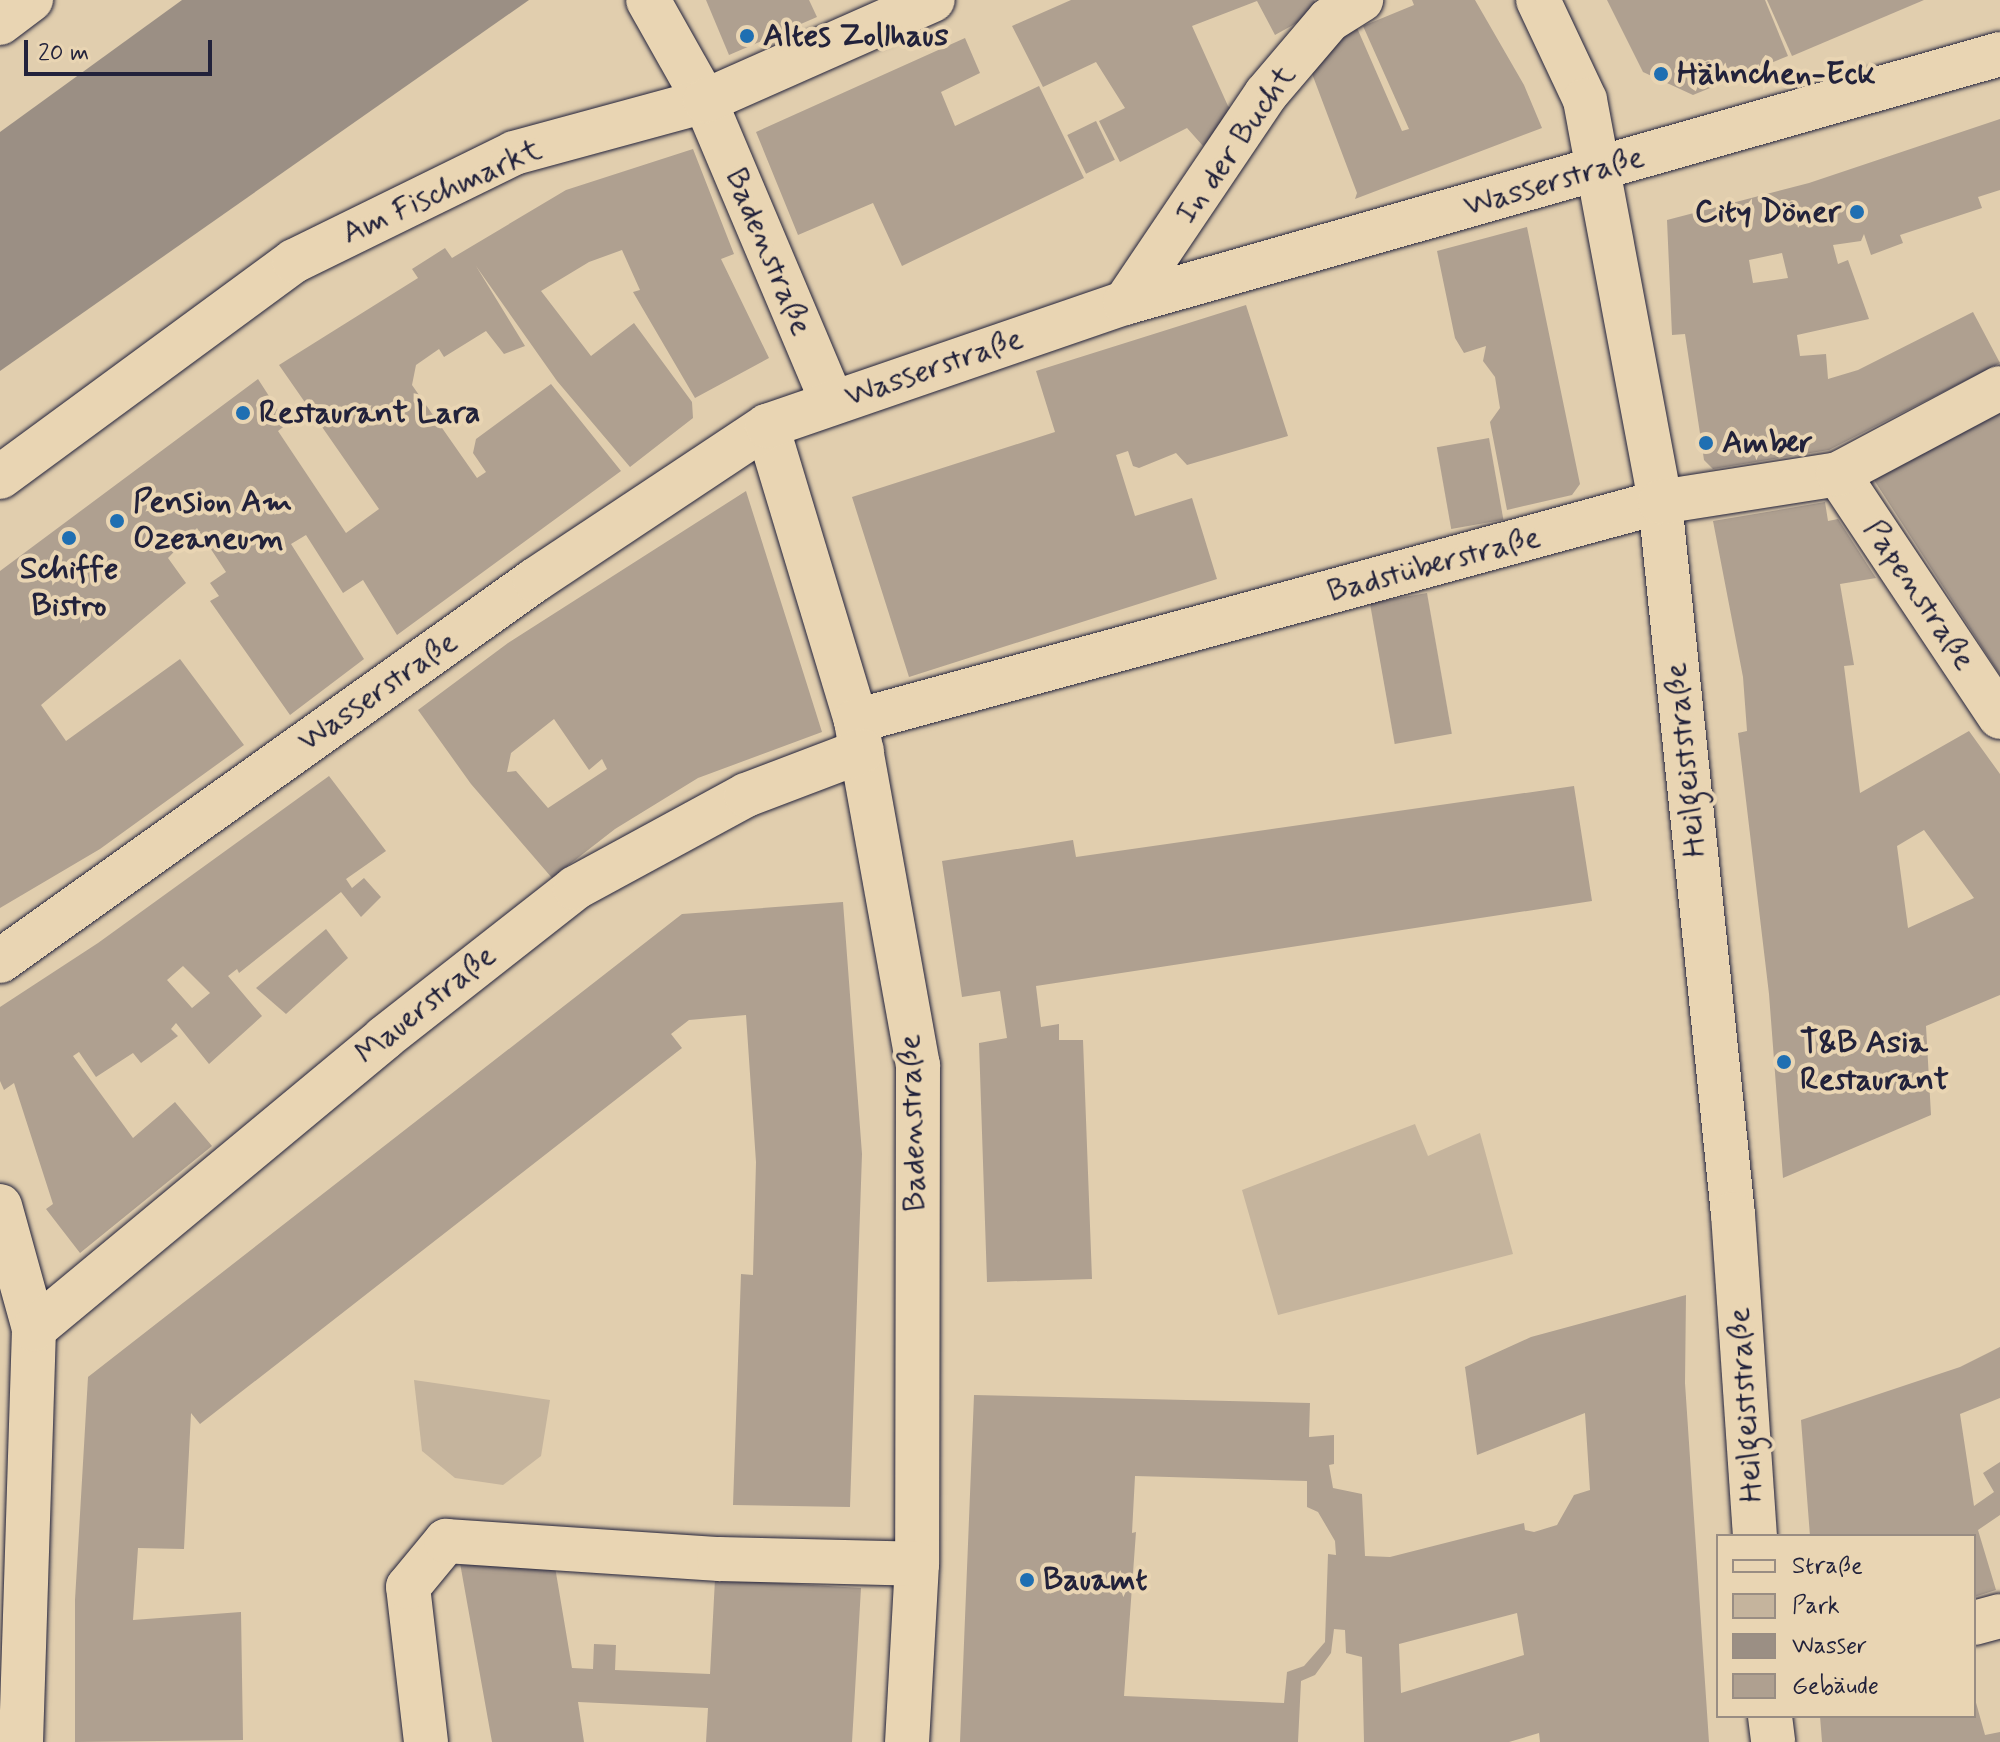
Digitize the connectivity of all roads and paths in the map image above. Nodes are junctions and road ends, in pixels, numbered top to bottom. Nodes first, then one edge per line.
1 (31, 0) edge
2 (648, 0) edge
3 (933, 0) edge
4 (1361, 0) edge
5 (1538, 0) edge
6 (0, 23) edge
7 (2000, 54) edge
8 (705, 101) junction
9 (1601, 169) junction
10 (1125, 303) junction
11 (2000, 388) edge
12 (832, 402) junction
13 (767, 426) junction
14 (1838, 474) junction
15 (0, 477) edge
16 (1660, 502) junction
17 (2000, 717) edge
18 (859, 736) junction
19 (0, 961) edge
20 (0, 1206) edge
21 (34, 1329) junction
22 (16, 1389) edge
23 (1755, 1534) edge
24 (917, 1564) junction
25 (2000, 1616) edge
26 (1976, 1622) edge
27 (1770, 1718) edge
28 (21, 1742) edge
29 (426, 1742) edge
30 (907, 1742) edge
31 (1773, 1742) edge

1 - 6 street
2 - 8 street, Badenstraße
3 - 8 street, Am Fischmarkt
4 - 10 street, In der Bucht
5 - 9 street, Heilgeiststraße
7 - 9 street, Wasserstraße
8 - 12 street, Badenstraße
8 - 15 street, Am Fischmarkt
9 - 10 street, Wasserstraße
9 - 16 street, Heilgeiststraße
10 - 12 street, Wasserstraße
11 - 14 street, Badstüberstraße
12 - 13 street, Wasserstraße
13 - 18 street, Badenstraße
13 - 19 street, Wasserstraße
14 - 16 street, Badstüberstraße
14 - 17 street, Papenstraße
16 - 18 street, Badstüberstraße
16 - 23 street, Heilgeiststraße
18 - 21 street, Mauerstraße
18 - 24 street, Badenstraße
20 - 21 street
21 - 22 street
22 - 28 street
24 - 29 street
24 - 30 street, Badenstraße
25 - 26 street
27 - 31 street

